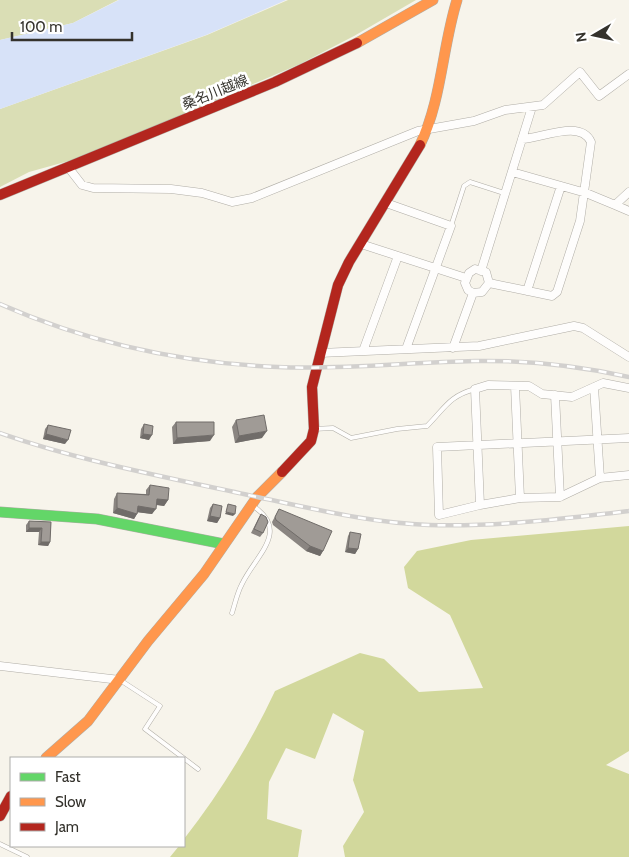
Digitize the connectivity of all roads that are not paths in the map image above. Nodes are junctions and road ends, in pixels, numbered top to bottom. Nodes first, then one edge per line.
1 (433, 0) edge
2 (458, 0) edge
3 (629, 74) edge
4 (532, 107) junction
5 (428, 129) junction
6 (522, 139) junction
7 (68, 167) junction
8 (512, 172) junction
9 (561, 186) junction
10 (629, 192) edge
11 (504, 193) junction
12 (586, 193) junction
13 (0, 195) edge
14 (386, 203) junction
15 (615, 205) junction
16 (629, 211) edge
17 (451, 226) junction
18 (361, 244) junction
19 (398, 256) junction
20 (437, 269) junction
21 (481, 270) junction
22 (466, 278) junction
23 (489, 283) junction
24 (527, 291) junction
25 (473, 293) junction
26 (453, 348) junction
27 (406, 349) junction
28 (363, 351) junction
29 (320, 353) junction
30 (629, 357) edge
31 (515, 386) junction
32 (594, 387) junction
33 (629, 388) edge
34 (475, 389) junction
35 (555, 395) junction
36 (314, 428) junction
37 (629, 438) edge
38 (597, 439) junction
39 (557, 441) junction
40 (518, 443) junction
41 (477, 446) junction
42 (629, 475) edge
43 (600, 478) junction
44 (560, 497) junction
45 (520, 498) junction
46 (251, 505) junction
47 (480, 505) junction
48 (0, 512) edge
49 (224, 544) junction
50 (232, 613) dead end
51 (0, 666) edge
52 (120, 680) junction
53 (47, 757) edge
54 (182, 757) edge
55 (185, 759) edge
56 (198, 769) dead end
57 (10, 798) edge
58 (0, 816) edge
59 (0, 844) edge
60 (27, 857) edge

1 - 7 street, 桑名川越線
2 - 5 street
3 - 4 street
4 - 5 street
4 - 6 street
5 - 7 street
5 - 14 street
6 - 8 street
6 - 12 street
7 - 13 street, 桑名川越線
8 - 9 street
8 - 11 street
9 - 12 street
9 - 24 street
10 - 15 street
11 - 17 lane
11 - 21 street
12 - 15 street
12 - 24 street
14 - 17 street
14 - 18 street
15 - 16 street
17 - 20 street
18 - 19 street
18 - 29 street
19 - 20 street
19 - 28 street
20 - 22 street
20 - 27 street
21 - 22 street
21 - 23 street
22 - 25 street
23 - 24 street
23 - 25 street
25 - 26 street
26 - 27 street
26 - 30 street
27 - 28 street
28 - 29 street
29 - 36 street
31 - 34 street
31 - 35 street
31 - 40 street
32 - 33 street
32 - 35 street
32 - 38 street
34 - 36 lane
34 - 41 street
35 - 39 street
36 - 46 street
37 - 38 street
38 - 39 street
38 - 43 street
39 - 40 street
39 - 44 street
40 - 41 street
40 - 45 street
41 - 47 street
41 - 47 street
42 - 43 street
43 - 44 street
44 - 45 street
45 - 47 street
46 - 49 street
46 - 50 lane
48 - 49 street
49 - 52 street
51 - 52 street
52 - 53 street
52 - 54 lane
55 - 56 lane
57 - 58 street
59 - 60 lane

